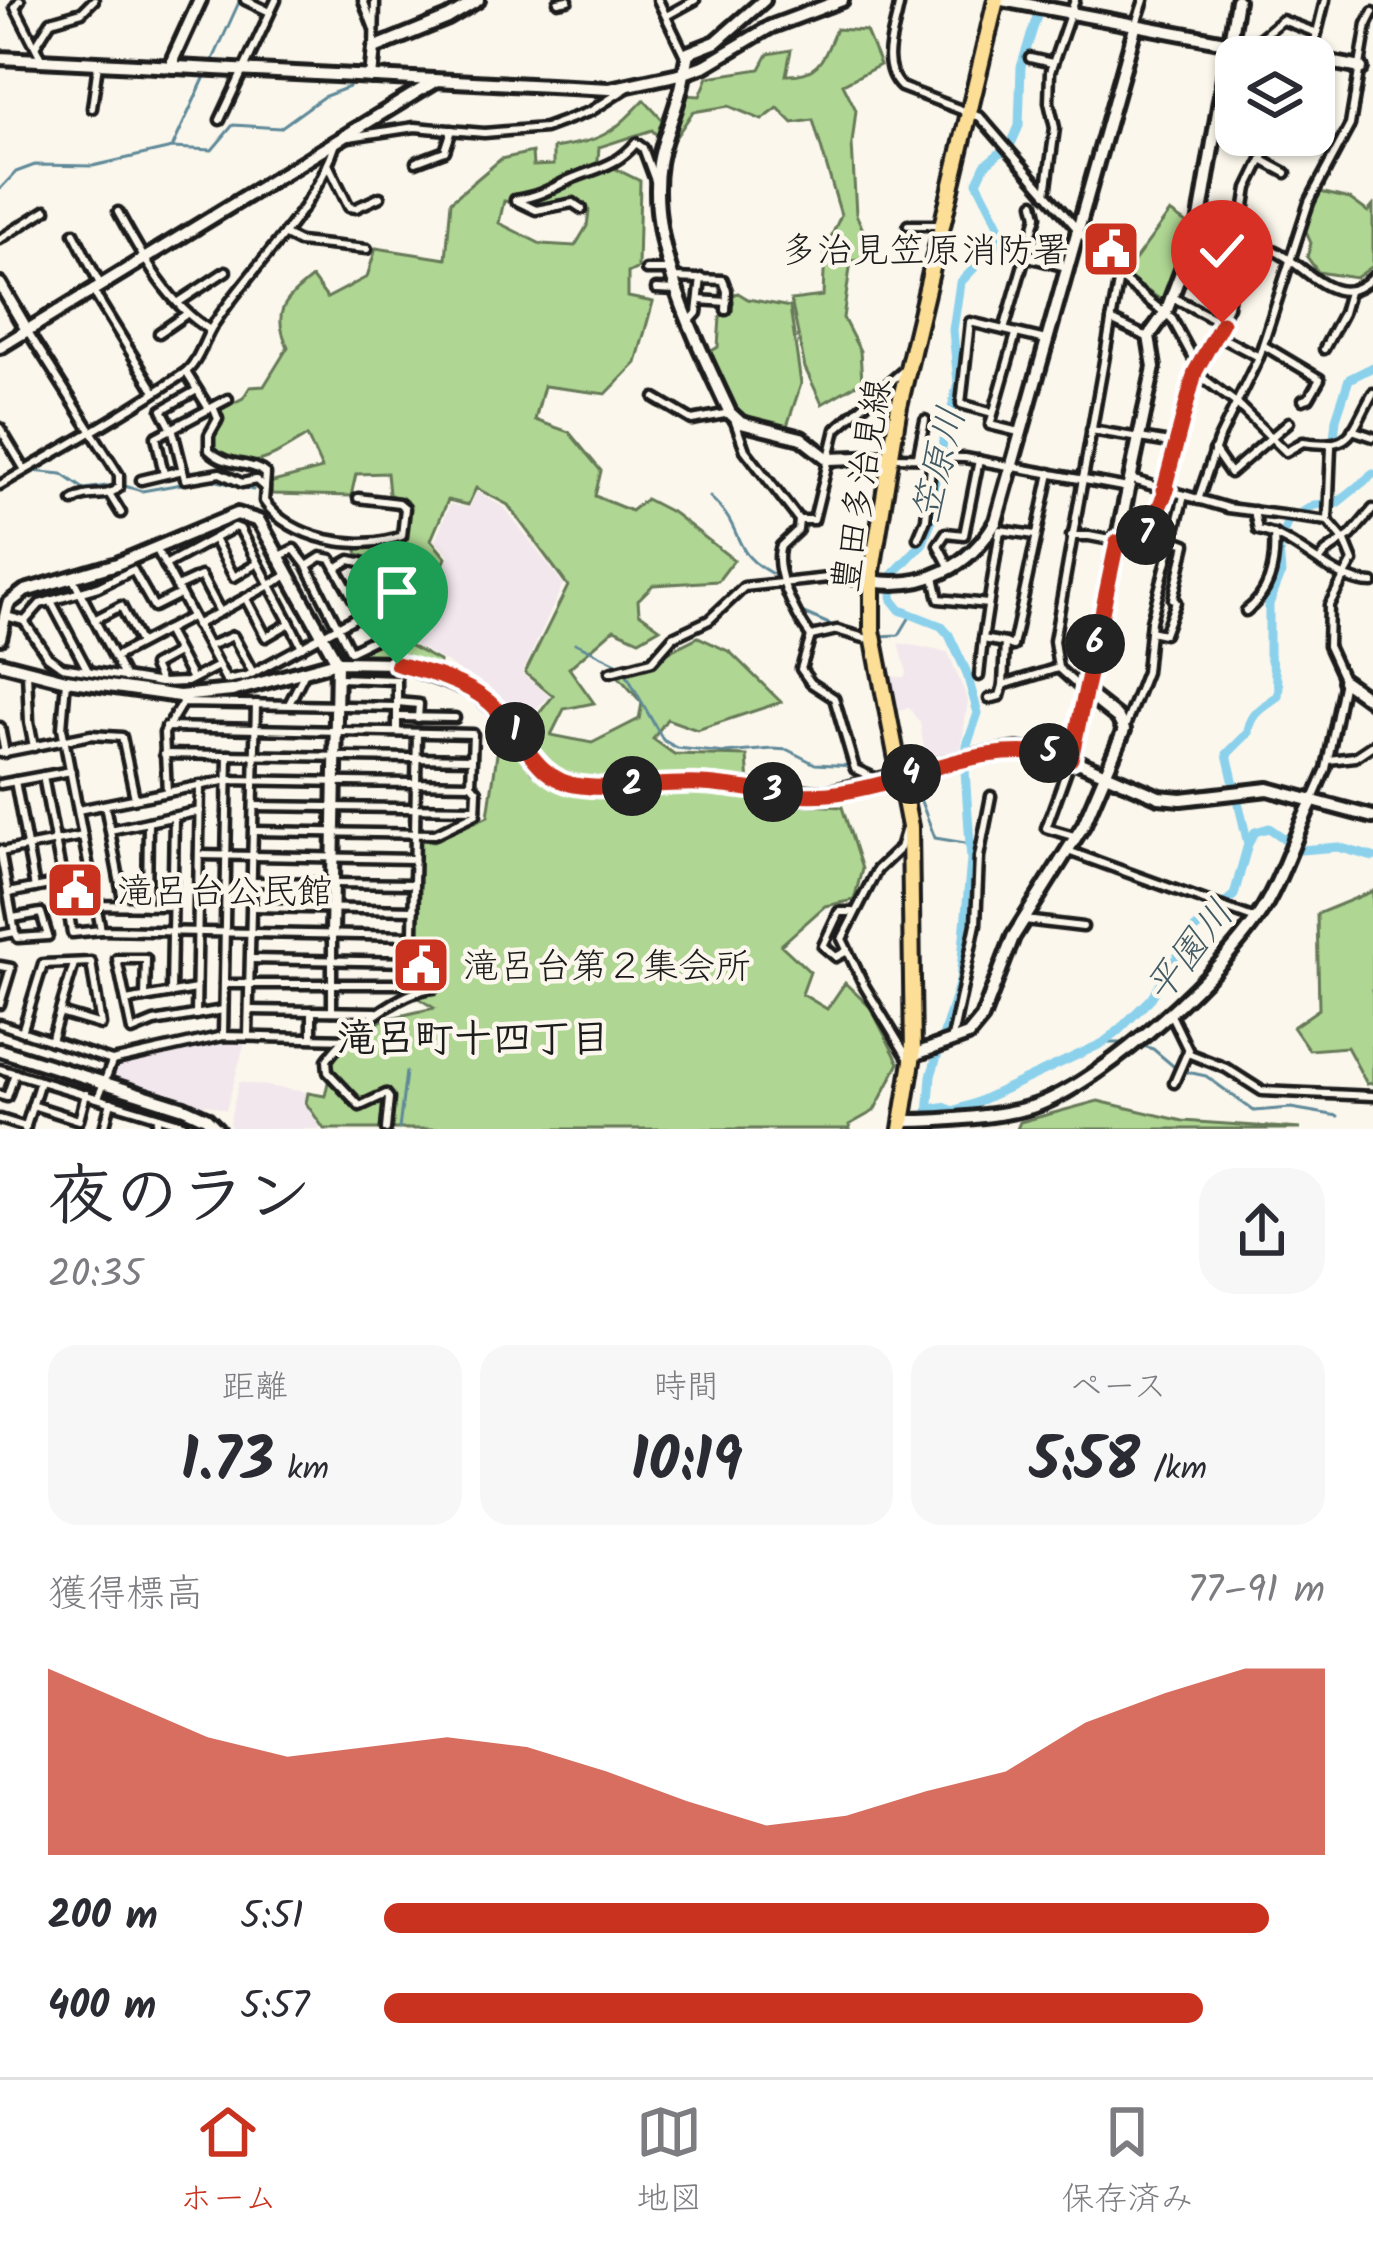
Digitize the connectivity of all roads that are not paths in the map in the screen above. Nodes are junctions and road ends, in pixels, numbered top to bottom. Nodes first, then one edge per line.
1 (20, 0) edge
2 (78, 0) edge
3 (94, 0) edge
4 (200, 0) edge
5 (245, 0) edge
6 (276, 0) edge
7 (363, 0) edge
8 (375, 0) edge
9 (478, 0) edge
10 (568, 0) edge
11 (658, 0) edge
12 (695, 0) edge
13 (764, 0) edge
14 (842, 0) edge
15 (900, 0) edge
16 (999, 0) edge
17 (1076, 0) edge
18 (1144, 0) edge
19 (1237, 0) edge
20 (1325, 0) edge
21 (558, 2) edge
22 (85, 9) junction
23 (270, 12) junction
24 (1373, 13) edge
25 (1070, 14) junction
26 (668, 15) junction
27 (1135, 28) junction
28 (374, 29) junction
29 (1317, 33) junction
30 (1231, 36) edge
31 (1261, 36) edge
32 (1316, 36) edge
33 (1215, 41) edge
34 (1369, 44) edge
35 (36, 45) junction
36 (374, 48) junction
37 (686, 56) junction
38 (0, 58) edge
39 (1030, 58) dead end
40 (41, 60) junction
41 (98, 62) junction
42 (1052, 63) junction
43 (1335, 63) edge
44 (173, 67) junction
45 (1361, 68) junction
46 (244, 73) junction
47 (684, 73) junction
48 (371, 76) junction
49 (434, 81) junction
50 (628, 88) junction
51 (92, 108) dead end
52 (969, 111) junction
53 (220, 120) dead end
54 (1215, 127) edge
55 (452, 130) junction
56 (339, 140) junction
57 (1264, 156) edge
58 (1262, 160) junction
59 (416, 162) dead end
60 (328, 164) junction
61 (1286, 172) dead end
62 (659, 189) junction
63 (1046, 194) junction
64 (380, 197) dead end
65 (1034, 203) dead end
66 (582, 209) dead end
67 (46, 211) dead end
68 (118, 212) dead end
69 (908, 225) dead end
70 (941, 225) junction
71 (1078, 231) junction
72 (74, 232) dead end
73 (1196, 233) junction
74 (285, 235) junction
75 (0, 239) edge
76 (1239, 243) junction
77 (367, 249) dead end
78 (1025, 256) junction
79 (145, 259) junction
80 (1288, 259) junction
81 (1070, 268) junction
82 (646, 270) dead end
83 (226, 271) dead end
84 (1119, 277) junction
85 (1373, 277) edge
86 (701, 278) junction
87 (674, 279) junction
88 (0, 284) edge
89 (97, 288) junction
90 (656, 289) dead end
91 (1348, 292) junction
92 (1172, 296) junction
93 (699, 300) junction
94 (178, 303) junction
95 (1166, 312) junction
96 (187, 314) junction
97 (1111, 320) junction
98 (688, 323) junction
99 (1222, 323) junction
100 (27, 330) junction
101 (210, 330) junction
102 (1004, 330) junction
103 (159, 333) dead end
104 (1016, 333) junction
105 (1217, 335) junction
106 (1149, 338) junction
107 (1049, 340) junction
108 (1263, 345) junction
109 (0, 346) edge
110 (1324, 349) dead end
111 (1259, 357) junction
112 (908, 368) junction
113 (1197, 370) junction
114 (186, 372) junction
115 (154, 390) junction
116 (197, 390) junction
117 (1373, 393) edge
118 (656, 398) dead end
119 (228, 399) dead end
120 (1303, 400) dead end
121 (1237, 406) junction
122 (211, 409) junction
123 (993, 413) junction
124 (732, 416) junction
125 (926, 421) dead end
126 (1289, 422) dead end
127 (0, 428) edge
128 (91, 430) junction
129 (173, 430) junction
130 (1090, 430) junction
131 (1352, 430) junction
132 (1023, 433) junction
133 (1373, 437) edge
134 (1138, 440) junction
135 (1272, 440) junction
136 (1176, 443) junction
137 (1334, 446) junction
138 (1214, 450) junction
139 (918, 455) junction
140 (932, 456) junction
141 (890, 457) junction
142 (828, 459) junction
143 (979, 460) junction
144 (1014, 467) junction
145 (26, 470) junction
146 (183, 470) junction
147 (1050, 473) junction
148 (164, 474) junction
149 (1082, 478) junction
150 (141, 480) dead end
151 (1129, 484) junction
152 (0, 485) edge
153 (265, 488) junction
154 (1165, 490) junction
155 (110, 494) junction
156 (1184, 496) junction
157 (358, 498) dead end
158 (1198, 500) junction
159 (73, 501) dead end
160 (1373, 509) edge
161 (1254, 511) junction
162 (121, 513) dead end
163 (799, 520) junction
164 (1328, 521) junction
165 (1034, 535) junction
166 (1071, 536) junction
167 (1279, 536) junction
168 (918, 538) dead end
169 (1172, 538) junction
170 (214, 539) junction
171 (1345, 541) junction
172 (1117, 542) junction
173 (1141, 546) junction
174 (155, 547) junction
175 (1167, 551) junction
176 (280, 556) junction
177 (1320, 560) junction
178 (258, 563) junction
179 (165, 565) junction
180 (307, 566) junction
181 (336, 568) junction
182 (951, 569) junction
183 (290, 575) junction
184 (71, 576) junction
185 (1343, 576) junction
186 (934, 577) junction
187 (878, 582) junction
188 (786, 583) junction
189 (1373, 583) edge
190 (270, 585) junction
191 (178, 590) junction
192 (80, 592) junction
193 (246, 599) junction
194 (51, 601) junction
195 (386, 601) junction
196 (988, 604) junction
197 (1246, 611) dead end
198 (220, 613) junction
199 (362, 614) junction
200 (6, 616) junction
201 (94, 620) junction
202 (194, 620) junction
203 (24, 621) junction
204 (290, 623) junction
205 (339, 626) junction
206 (166, 630) junction
207 (1150, 631) junction
208 (322, 635) junction
209 (811, 636) junction
210 (0, 638) edge
211 (983, 639) junction
212 (874, 641) junction
213 (140, 643) junction
214 (1005, 643) junction
215 (208, 646) junction
216 (302, 646) junction
217 (177, 652) junction
218 (115, 657) junction
219 (337, 662) junction
220 (0, 663) edge
221 (218, 666) junction
222 (1058, 668) junction
223 (307, 670) junction
224 (27, 671) junction
225 (88, 671) junction
226 (610, 672) dead end
227 (253, 673) junction
228 (979, 676) dead end
229 (125, 678) junction
230 (337, 678) junction
231 (66, 680) junction
232 (193, 680) junction
233 (1344, 681) junction
234 (161, 683) junction
235 (1004, 685) junction
236 (1085, 692) junction
237 (184, 699) junction
238 (989, 699) dead end
239 (1373, 702) edge
240 (256, 704) junction
241 (289, 704) junction
242 (397, 705) junction
243 (337, 706) junction
244 (397, 717) junction
245 (418, 718) junction
246 (455, 718) dead end
247 (0, 727) edge
248 (166, 728) junction
249 (255, 730) junction
250 (1124, 730) junction
251 (336, 731) junction
252 (397, 732) junction
253 (417, 733) junction
254 (65, 741) junction
255 (1373, 745) edge
256 (34, 747) junction
257 (3, 753) edge
258 (164, 754) junction
259 (228, 755) junction
260 (255, 755) junction
261 (335, 757) junction
262 (416, 758) junction
263 (472, 759) junction
264 (1071, 759) junction
265 (1328, 760) junction
266 (71, 771) junction
267 (1106, 775) junction
268 (43, 776) junction
269 (902, 776) junction
270 (228, 780) junction
271 (254, 780) junction
272 (15, 781) junction
273 (335, 782) junction
274 (416, 783) junction
275 (877, 783) junction
276 (0, 784) edge
277 (471, 784) junction
278 (200, 785) junction
279 (167, 791) junction
280 (991, 796) dead end
281 (135, 798) junction
282 (1313, 799) junction
283 (105, 805) junction
284 (254, 806) junction
285 (335, 808) junction
286 (416, 808) junction
287 (476, 809) junction
288 (78, 810) junction
289 (200, 812) junction
290 (174, 817) junction
291 (1373, 817) edge
292 (148, 822) junction
293 (910, 827) junction
294 (110, 830) junction
295 (254, 831) junction
296 (334, 832) junction
297 (415, 834) junction
298 (83, 836) junction
299 (1077, 837) junction
300 (55, 842) junction
301 (28, 847) junction
302 (0, 851) edge
303 (1068, 851) junction
304 (199, 855) junction
305 (226, 856) junction
306 (253, 856) junction
307 (333, 858) junction
308 (414, 859) junction
309 (91, 877) junction
310 (63, 882) junction
311 (253, 882) junction
312 (334, 883) junction
313 (414, 884) junction
314 (35, 888) junction
315 (8, 893) junction
316 (96, 905) junction
317 (124, 905) junction
318 (148, 906) junction
319 (172, 906) junction
320 (253, 907) junction
321 (333, 908) junction
322 (413, 910) junction
323 (853, 912) junction
324 (13, 918) junction
325 (1257, 919) junction
326 (1024, 920) junction
327 (1083, 927) dead end
328 (101, 930) junction
329 (15, 932) junction
330 (172, 932) junction
331 (197, 932) junction
332 (252, 933) junction
333 (0, 934) edge
334 (225, 934) junction
335 (332, 934) junction
336 (413, 936) junction
337 (847, 951) junction
338 (251, 959) junction
339 (332, 960) junction
340 (413, 962) junction
341 (74, 963) junction
342 (0, 966) edge
343 (224, 984) junction
344 (250, 984) junction
345 (332, 986) junction
346 (383, 987) junction
347 (434, 988) dead end
348 (196, 989) junction
349 (171, 993) junction
350 (146, 998) junction
351 (126, 1001) junction
352 (0, 1004) edge
353 (224, 1010) junction
354 (249, 1010) junction
355 (312, 1011) junction
356 (332, 1011) junction
357 (381, 1011) junction
358 (1169, 1011) junction
359 (60, 1012) junction
360 (196, 1015) junction
361 (0, 1024) edge
362 (22, 1032) junction
363 (248, 1035) junction
364 (223, 1036) junction
365 (312, 1036) junction
366 (349, 1039) junction
367 (50, 1041) junction
368 (951, 1042) junction
369 (0, 1050) edge
370 (1188, 1052) junction
371 (913, 1059) junction
372 (112, 1061) junction
373 (0, 1069) edge
374 (15, 1073) junction
375 (40, 1081) junction
376 (104, 1082) junction
377 (1174, 1083) dead end
378 (86, 1094) junction
379 (0, 1095) edge
380 (1373, 1096) edge
381 (98, 1098) junction
382 (111, 1102) junction
383 (32, 1105) junction
384 (159, 1117) junction
385 (0, 1119) edge
386 (902, 1125) edge
387 (25, 1128) edge
388 (106, 1128) edge
389 (155, 1129) edge
390 (182, 1129) edge
391 (217, 1129) edge
392 (386, 1129) edge

1 - 35 street
2 - 22 street
3 - 22 street
4 - 44 street
5 - 23 street
6 - 23 street
7 - 28 street
8 - 28 street
9 - 36 street
10 - 21 street
11 - 26 street
12 - 26 street
13 - 37 street
14 - 47 street
15 - 52 street
16 - 25 street
16 - 52 main road, 豊田多治見線
17 - 25 street
18 - 27 street
19 - 30 street
20 - 29 street
22 - 35 street
23 - 46 street
24 - 34 street
25 - 27 street
25 - 42 street
26 - 37 street
27 - 33 street
27 - 71 street
28 - 36 street
29 - 31 street
29 - 32 street
34 - 45 street
35 - 40 street
36 - 48 street
37 - 47 street
38 - 40 street
39 - 42 street
40 - 41 street
41 - 44 street
41 - 51 street
42 - 63 street
43 - 45 street
44 - 46 street
45 - 80 street
46 - 48 street
46 - 53 street
47 - 50 street
47 - 62 street
48 - 49 street
49 - 50 street
49 - 56 street
50 - 55 street
52 - 63 street
52 - 70 main road, 豊田多治見線
54 - 73 street
55 - 56 street
55 - 59 street
56 - 60 street
56 - 79 street
57 - 58 street
58 - 61 street
58 - 76 street
60 - 64 street
60 - 74 street
62 - 66 street
62 - 87 street
63 - 71 street
65 - 78 street
67 - 75 street
68 - 79 street
69 - 70 street
70 - 112 main road, 豊田多治見線
71 - 81 street
71 - 84 street
72 - 89 street
73 - 76 street
73 - 92 street
74 - 77 street
74 - 101 street
76 - 80 street
76 - 99 street
78 - 81 street
78 - 102 street
79 - 89 street
79 - 94 street
80 - 91 street
80 - 108 street
81 - 107 street
82 - 87 street
83 - 94 street
84 - 95 street
84 - 97 street
85 - 91 street
86 - 87 street
86 - 93 street
86 - 93 street
87 - 90 street
87 - 98 street
88 - 100 street
89 - 100 street
89 - 115 street
91 - 110 street
92 - 95 street
92 - 99 street
93 - 98 street
94 - 96 street
95 - 106 street
95 - 113 street
96 - 101 street
96 - 103 street
97 - 106 street
97 - 130 street
98 - 124 street
99 - 105 street
100 - 109 street
100 - 128 street
101 - 114 street
102 - 104 street
102 - 123 street
104 - 107 street
104 - 123 street
105 - 111 street
105 - 113 street
106 - 134 street
107 - 132 street
108 - 111 street
108 - 120 street
111 - 121 street
112 - 141 main road, 豊田多治見線
112 - 142 street
113 - 121 street
113 - 136 street
114 - 115 street
114 - 116 street
115 - 128 street
116 - 122 street
116 - 129 street
117 - 131 street
118 - 124 street
119 - 122 street
121 - 135 street
121 - 138 street
122 - 129 street
122 - 153 street
123 - 132 street
124 - 142 street
124 - 163 street
125 - 139 street
126 - 135 street
127 - 145 street
128 - 145 street
128 - 155 street
129 - 146 street
129 - 148 street
130 - 134 street
130 - 149 street
131 - 133 street
131 - 137 street
132 - 144 street
134 - 136 street
134 - 151 street
135 - 137 street
135 - 138 street
136 - 154 street
137 - 164 street
138 - 158 street
139 - 140 street
139 - 141 street
140 - 143 street
140 - 168 street
141 - 142 street
141 - 187 main road, 豊田多治見線
142 - 163 street
143 - 144 street
143 - 182 street
144 - 147 street
144 - 182 street
145 - 152 street
146 - 148 street
146 - 153 street
147 - 149 street
147 - 165 street
148 - 150 street
149 - 151 street
149 - 166 street
151 - 154 street
151 - 172 street
153 - 157 street
154 - 156 street
154 - 173 street
155 - 159 street
155 - 162 street
156 - 158 street
156 - 169 street
158 - 161 street
160 - 171 street
161 - 164 street
161 - 167 street
163 - 188 street
164 - 171 street
165 - 196 street
165 - 214 street
166 - 172 street
166 - 222 street
167 - 177 street
167 - 197 street
169 - 175 street
169 - 207 street
170 - 178 street
170 - 178 street
170 - 179 street
171 - 177 street
171 - 185 street
172 - 173 street
172 - 236 street
173 - 175 street
174 - 176 street
174 - 179 street
174 - 184 street
175 - 207 street
176 - 180 street
176 - 183 street
177 - 185 street
178 - 190 street
179 - 191 street
180 - 181 street
180 - 205 street
181 - 195 street
181 - 199 street
182 - 186 street
183 - 190 street
183 - 208 street
184 - 192 street
184 - 200 street
185 - 189 street
185 - 233 street
186 - 187 street
186 - 196 street
187 - 188 street
187 - 212 main road, 豊田多治見線
188 - 209 street
188 - 226 street
190 - 193 street
190 - 204 street
191 - 192 street
191 - 198 street
191 - 202 street
192 - 194 street
192 - 201 street
193 - 198 street
193 - 204 street
194 - 203 street
194 - 225 street
195 - 199 street
195 - 205 street
196 - 211 street
198 - 202 street
199 - 205 street
200 - 203 street
200 - 210 street
201 - 213 street
201 - 218 street
202 - 206 street
202 - 215 street
203 - 225 street
204 - 216 street
205 - 208 street
206 - 213 street
206 - 217 street
207 - 250 street
208 - 216 street
208 - 219 street
209 - 212 street
209 - 275 street
211 - 214 street
211 - 228 street
212 - 269 main road, 豊田多治見線
213 - 218 street
214 - 235 street
215 - 221 street
215 - 227 street
216 - 227 street
217 - 232 street
217 - 234 street
218 - 229 street
219 - 223 street
219 - 230 street
219 - 275 street
220 - 224 street
221 - 227 street
221 - 232 street
222 - 235 street
222 - 236 street
223 - 237 street
223 - 241 street
224 - 231 street
224 - 256 street
225 - 229 street
229 - 234 street
230 - 242 street
230 - 243 street
231 - 237 street
231 - 254 street
232 - 234 street
233 - 239 street
233 - 265 street
235 - 238 street
236 - 250 street
236 - 264 street
237 - 240 street
237 - 248 street
240 - 241 street
240 - 249 street
241 - 243 street
242 - 243 street
242 - 244 street
242 - 245 street
243 - 251 street
244 - 245 street
244 - 252 street
245 - 246 street
247 - 257 street
248 - 249 street
248 - 258 street
249 - 251 street
249 - 260 street
250 - 267 street
251 - 252 street
251 - 261 street
252 - 253 street
253 - 262 street
253 - 263 street
254 - 256 street
254 - 266 street
254 - 281 street
255 - 265 street
256 - 257 street
258 - 259 street
258 - 279 street
259 - 260 street
259 - 270 street
260 - 261 street
260 - 271 street
261 - 262 street
261 - 273 street
262 - 263 street
262 - 274 street
263 - 277 street
264 - 267 street
264 - 269 street
264 - 299 street
265 - 282 street
266 - 268 street
266 - 288 street
267 - 282 street
267 - 299 street
268 - 272 street
268 - 300 street
269 - 275 street
269 - 293 main road, 豊田多治見線
270 - 271 street
270 - 278 street
270 - 305 street
271 - 273 street
271 - 284 street
272 - 276 street
272 - 301 street
273 - 274 street
273 - 285 street
274 - 277 street
274 - 286 street
277 - 287 street
278 - 279 street
278 - 289 street
279 - 281 street
280 - 368 street
281 - 283 street
282 - 291 street
282 - 325 street
283 - 288 street
283 - 294 street
284 - 285 street
284 - 295 street
285 - 286 street
285 - 296 street
286 - 287 street
286 - 297 street
287 - 297 street
288 - 298 street
289 - 290 street
289 - 304 street
290 - 292 street
290 - 319 street
292 - 294 street
292 - 318 street
293 - 323 street
293 - 371 main road, 豊田多治見線
294 - 317 street
295 - 296 street
295 - 306 street
296 - 297 street
296 - 307 street
297 - 308 street
298 - 300 street
298 - 309 street
299 - 303 street
300 - 301 street
300 - 310 street
301 - 302 street
301 - 314 street
302 - 315 street
303 - 325 street
303 - 326 street
304 - 305 street
304 - 331 street
305 - 306 street
305 - 334 street
306 - 307 street
306 - 311 street
307 - 308 street
307 - 312 street
308 - 313 street
309 - 310 street
309 - 316 street
310 - 314 street
311 - 312 street
311 - 320 street
312 - 313 street
312 - 321 street
313 - 322 street
314 - 315 street
315 - 324 street
316 - 317 street
316 - 328 street
316 - 328 street
317 - 318 street
318 - 319 street
319 - 330 street
320 - 321 street
320 - 332 street
321 - 322 street
321 - 335 street
322 - 336 street
323 - 337 street
323 - 337 street
324 - 329 street
324 - 329 street
325 - 358 street
326 - 327 street
326 - 368 street
328 - 330 street
329 - 333 street
330 - 331 street
330 - 349 street
331 - 334 street
331 - 348 street
332 - 334 street
332 - 335 street
332 - 338 street
334 - 343 street
335 - 336 street
335 - 339 street
336 - 340 street
337 - 371 street
338 - 339 street
338 - 344 street
339 - 340 street
339 - 345 street
340 - 346 street
341 - 359 street
341 - 359 street
341 - 362 street
342 - 352 street
343 - 344 street
343 - 353 street
344 - 345 street
344 - 354 street
345 - 346 street
345 - 356 street
346 - 357 street
347 - 357 street
348 - 349 street
348 - 360 street
349 - 350 street
350 - 351 street
350 - 351 street
351 - 360 street
353 - 360 street
353 - 364 street
354 - 355 street
354 - 363 street
355 - 356 street
355 - 365 street
356 - 357 street
357 - 366 street
358 - 370 street
358 - 386 street
359 - 367 street
361 - 362 street
362 - 367 street
363 - 364 street
363 - 365 street
364 - 372 street
365 - 366 street
366 - 392 street
367 - 372 street
368 - 371 street
369 - 376 street
370 - 377 street
370 - 380 street
371 - 386 main road, 豊田多治見線
372 - 376 street
373 - 374 street
374 - 375 street
374 - 379 street
375 - 378 street
375 - 383 street
376 - 381 street
376 - 391 street
378 - 381 street
378 - 383 street
381 - 382 street
382 - 384 street
382 - 388 street
383 - 387 street
384 - 389 street
384 - 390 street
385 - 387 street

